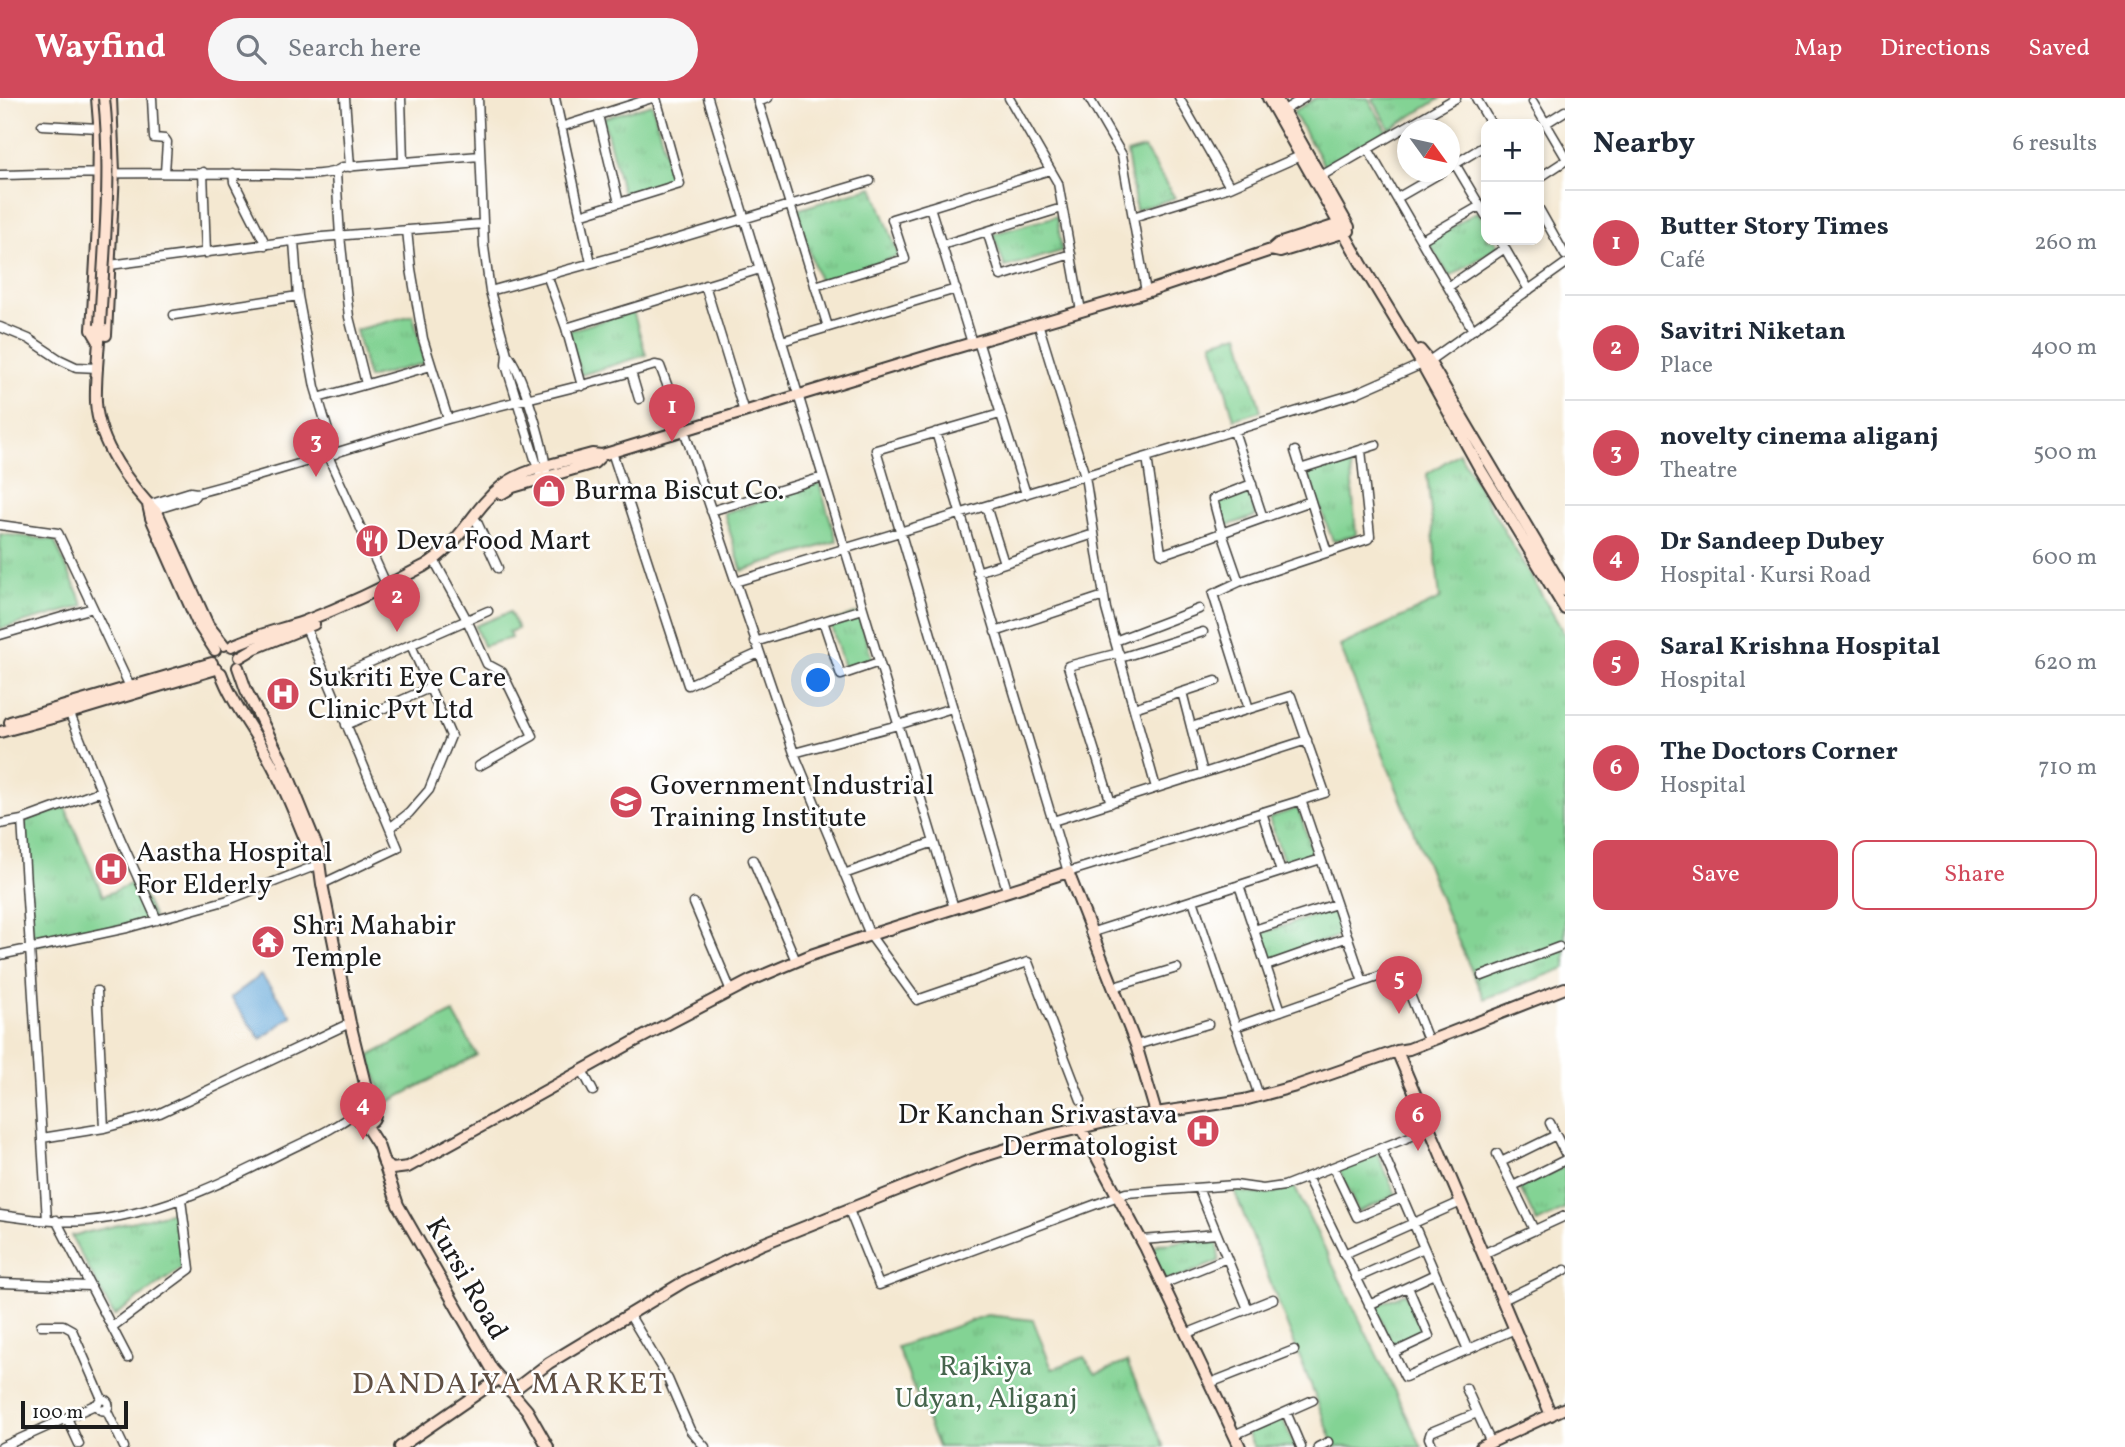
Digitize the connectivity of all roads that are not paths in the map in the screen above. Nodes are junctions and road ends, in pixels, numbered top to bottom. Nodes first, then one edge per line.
1 (97, 98) edge
2 (104, 98) edge
3 (111, 98) edge
4 (152, 98) edge
5 (345, 98) edge
6 (401, 98) edge
7 (478, 98) edge
8 (555, 98) edge
9 (654, 98) edge
10 (708, 98) edge
11 (768, 98) edge
12 (1009, 98) edge
13 (1089, 98) edge
14 (1179, 98) edge
15 (1268, 98) edge
16 (1276, 98) edge
17 (1304, 98) edge
18 (1456, 98) edge
19 (1476, 98) edge
20 (757, 100) edge
21 (1533, 102) dead end
22 (1565, 111) edge
23 (1280, 112) junction
24 (598, 115) junction
25 (1488, 119) edge
26 (1546, 123) junction
27 (42, 125) dead end
28 (561, 127) junction
29 (99, 128) junction
30 (1481, 148) edge
31 (1368, 149) junction
32 (480, 156) junction
33 (1300, 156) junction
34 (1565, 158) edge
35 (1460, 160) edge
36 (403, 162) junction
37 (349, 167) junction
38 (1050, 170) junction
39 (99, 172) junction
40 (114, 172) junction
41 (165, 172) junction
42 (203, 172) junction
43 (233, 173) junction
44 (336, 173) junction
45 (1544, 174) edge
46 (0, 175) edge
47 (1321, 176) junction
48 (1460, 177) edge
49 (870, 181) dead end
50 (1425, 182) edge
51 (1230, 187) junction
52 (1397, 198) junction
53 (619, 203) junction
54 (790, 206) junction
55 (1480, 206) joint
56 (930, 207) junction
57 (1062, 208) junction
58 (580, 215) junction
59 (1133, 217) junction
60 (1544, 218) edge
61 (745, 219) junction
62 (483, 224) junction
63 (1345, 228) junction
64 (407, 230) junction
65 (987, 231) junction
66 (340, 236) junction
67 (1421, 240) junction
68 (294, 241) junction
69 (266, 245) junction
70 (942, 245) junction
71 (1503, 245) edge
72 (1505, 248) junction
73 (206, 253) junction
74 (1071, 254) junction
75 (1565, 255) edge
76 (591, 263) junction
77 (1565, 264) edge
78 (110, 265) junction
79 (760, 269) junction
80 (547, 275) junction
81 (705, 285) junction
82 (816, 286) junction
83 (1448, 287) junction
84 (956, 289) junction
85 (1529, 290) junction
86 (490, 291) junction
87 (1146, 292) junction
88 (298, 296) junction
89 (1081, 311) junction
90 (174, 315) dead end
91 (1038, 323) junction
92 (0, 327) edge
93 (828, 327) junction
94 (566, 328) junction
95 (1472, 330) junction
96 (782, 341) junction
97 (99, 342) junction
98 (975, 342) junction
99 (508, 354) junction
100 (1426, 363) junction
101 (431, 366) junction
102 (98, 368) junction
103 (631, 372) junction
104 (366, 384) junction
105 (582, 386) junction
106 (799, 395) junction
107 (318, 398) junction
108 (528, 398) junction
109 (639, 398) dead end
110 (518, 401) junction
111 (744, 412) junction
112 (1000, 414) junction
113 (448, 419) junction
114 (684, 430) junction
115 (1234, 431) junction
116 (936, 432) junction
117 (1376, 445) dead end
118 (1361, 450) junction
119 (1295, 451) dead end
120 (607, 454) junction
121 (331, 455) junction
122 (1147, 457) junction
123 (1300, 469) junction
124 (542, 472) junction
125 (1085, 476) junction
126 (823, 477) junction
127 (1252, 484) junction
128 (1026, 494) junction
129 (1311, 501) junction
130 (986, 506) junction
131 (151, 507) junction
132 (711, 510) junction
133 (960, 514) junction
134 (1263, 518) junction
135 (477, 522) junction
136 (0, 525) edge
137 (899, 532) junction
138 (1222, 533) junction
139 (1094, 534) junction
140 (845, 548) junction
141 (1327, 552) junction
142 (435, 563) junction
143 (1004, 563) junction
144 (498, 568) dead end
145 (977, 572) junction
146 (735, 582) junction
147 (1239, 582) junction
148 (1561, 585) edge
149 (387, 586) junction
150 (1104, 596) junction
151 (93, 608) junction
152 (863, 609) junction
153 (1199, 609) dead end
154 (1565, 609) edge
155 (488, 611) dead end
156 (467, 620) junction
157 (823, 621) junction
158 (306, 628) junction
159 (995, 632) junction
160 (1203, 632) dead end
161 (0, 635) edge
162 (1115, 641) junction
163 (755, 642) junction
164 (411, 645) junction
165 (224, 647) junction
166 (759, 653) junction
167 (1119, 656) junction
168 (239, 662) junction
169 (879, 662) junction
170 (216, 668) junction
171 (327, 681) junction
172 (1216, 681) dead end
173 (429, 688) junction
174 (132, 691) junction
175 (1182, 692) junction
176 (952, 708) junction
177 (1134, 708) junction
178 (1249, 709) junction
179 (68, 710) junction
180 (0, 725) edge
181 (346, 725) junction
182 (898, 726) junction
183 (1191, 727) junction
184 (0, 732) edge
185 (1307, 740) junction
186 (794, 753) junction
187 (478, 766) dead end
188 (1203, 773) junction
189 (1156, 788) junction
190 (101, 791) junction
191 (1301, 800) junction
192 (1111, 803) junction
193 (1262, 812) junction
194 (22, 820) junction
195 (1053, 821) junction
196 (0, 824) edge
197 (390, 828) junction
198 (934, 842) junction
199 (1321, 859) junction
200 (754, 860) dead end
201 (319, 863) junction
202 (1068, 872) junction
203 (1281, 872) junction
204 (844, 874) junction
205 (322, 884) junction
206 (1239, 885) junction
207 (1007, 890) junction
208 (1194, 900) junction
209 (694, 903) dead end
210 (1336, 904) junction
211 (954, 908) junction
212 (157, 920) junction
213 (1254, 930) junction
214 (1090, 933) junction
215 (870, 935) junction
216 (1348, 937) junction
217 (1559, 947) dead end
218 (30, 949) junction
219 (0, 955) edge
220 (796, 961) junction
221 (1266, 966) junction
222 (1177, 968) dead end
223 (1482, 976) dead end
224 (1565, 980) edge
225 (1363, 982) junction
226 (1114, 987) junction
227 (1565, 988) edge
228 (731, 990) junction
229 (97, 991) dead end
230 (1282, 1011) junction
231 (350, 1023) junction
232 (1208, 1024) dead end
233 (1235, 1027) junction
234 (1426, 1035) junction
235 (1136, 1045) junction
236 (1397, 1051) junction
237 (582, 1070) junction
238 (593, 1091) dead end
239 (1259, 1096) junction
240 (1081, 1100) dead end
241 (1156, 1113) junction
242 (365, 1114) junction
243 (1550, 1123) dead end
244 (104, 1128) junction
245 (1081, 1128) junction
246 (1430, 1129) junction
247 (1556, 1135) junction
248 (42, 1138) junction
249 (1381, 1148) junction
250 (1565, 1153) edge
251 (1565, 1160) edge
252 (384, 1164) junction
253 (1333, 1167) junction
254 (1307, 1177) junction
255 (1513, 1186) junction
256 (1198, 1188) junction
257 (1118, 1196) junction
258 (1402, 1198) junction
259 (181, 1200) junction
260 (1461, 1202) junction
261 (849, 1210) junction
262 (0, 1214) edge
263 (1565, 1216) edge
264 (52, 1220) junction
265 (1413, 1223) junction
266 (1534, 1230) junction
267 (1217, 1234) junction
268 (1142, 1240) junction
269 (1424, 1248) junction
270 (1344, 1254) junction
271 (1483, 1254) junction
272 (1227, 1258) junction
273 (1565, 1270) edge
274 (1435, 1274) junction
275 (1356, 1278) junction
276 (0, 1283) edge
277 (1163, 1284) junction
278 (90, 1286) junction
279 (1408, 1287) junction
280 (1273, 1299) dead end
281 (1503, 1300) junction
282 (1369, 1305) junction
283 (1248, 1310) junction
284 (629, 1314) junction
285 (41, 1325) dead end
286 (112, 1327) junction
287 (1515, 1329) junction
288 (1188, 1333) junction
289 (1294, 1350) dead end
290 (1468, 1350) junction
291 (1393, 1353) junction
292 (128, 1358) dead end
293 (500, 1378) junction
294 (1210, 1383) junction
295 (1466, 1388) dead end
296 (511, 1392) junction
297 (1313, 1401) dead end
298 (99, 1402) junction
299 (1565, 1408) edge
300 (1286, 1412) junction
301 (1477, 1413) junction
302 (1551, 1415) junction
303 (67, 1418) junction
304 (1234, 1435) junction
305 (1328, 1442) dead end
306 (1505, 1442) edge
307 (79, 1444) dead end
308 (1486, 1445) edge
309 (4, 1447) edge
310 (124, 1447) edge
311 (400, 1447) edge
312 (548, 1447) edge
313 (705, 1447) edge
314 (1240, 1447) edge
315 (1301, 1447) edge
316 (1318, 1447) edge
317 (1433, 1447) edge

1 - 29 main road
2 - 97 main road, bridge
3 - 40 main road
4 - 41 street
5 - 37 street
6 - 36 street
7 - 32 street
8 - 28 street
9 - 24 street
9 - 53 street
10 - 61 street
11 - 20 street
12 - 38 street
13 - 59 street
14 - 51 street
15 - 23 main road
16 - 23 main road
17 - 23 street
18 - 31 street
19 - 25 street
20 - 54 street
21 - 26 street
22 - 26 street
23 - 33 main road
23 - 47 main road
24 - 28 street
24 - 53 street
26 - 34 street
27 - 29 street
28 - 58 street
29 - 39 main road
30 - 35 street
31 - 47 street
31 - 52 street
32 - 36 street
32 - 62 street
33 - 51 street
33 - 63 main road
34 - 45 street
36 - 37 street
37 - 44 street
38 - 56 street
38 - 57 street
39 - 40 street
39 - 46 street
39 - 97 main road
40 - 41 street
40 - 78 main road
41 - 42 street
42 - 43 street
42 - 73 street
43 - 44 street
43 - 69 street
44 - 66 street
47 - 63 main road
48 - 55 street
49 - 54 street
50 - 52 street
51 - 59 street
52 - 67 street
53 - 58 street
54 - 61 street
54 - 82 street
55 - 67 street
56 - 70 street
56 - 82 street
57 - 65 street
57 - 74 street
58 - 76 street
59 - 87 street
60 - 75 street
61 - 76 street
61 - 79 street
62 - 64 street
62 - 86 street
63 - 87 main road
63 - 100 main road
64 - 66 street
64 - 101 street
65 - 70 street
65 - 74 street
66 - 68 street
66 - 104 street
67 - 83 street
68 - 69 street
68 - 88 street
69 - 73 street
70 - 84 street
71 - 72 street
72 - 83 street
72 - 85 street
73 - 78 street
74 - 89 street
76 - 80 street
77 - 85 street
78 - 97 main road
79 - 81 street
79 - 96 street
80 - 86 street
80 - 94 street
81 - 94 street
81 - 111 street
82 - 93 street
83 - 95 street
84 - 93 street
84 - 98 street
85 - 95 street
86 - 99 street
87 - 89 main road
88 - 90 street
88 - 107 street
89 - 91 main road
91 - 98 main road
91 - 125 street
92 - 102 street
93 - 96 street
94 - 105 street
95 - 100 street
96 - 106 street
97 - 102 main road
98 - 106 main road
98 - 112 street
99 - 108 street
99 - 110 street
100 - 115 street
100 - 148 main road
101 - 104 street
101 - 113 street
102 - 131 main road
103 - 105 street
103 - 109 street
103 - 114 street
104 - 107 street
105 - 108 street
106 - 111 main road
106 - 126 street
107 - 121 street
108 - 110 street
108 - 124 street
110 - 113 street
110 - 124 street
111 - 114 main road
112 - 116 street
112 - 128 street
113 - 121 street
114 - 120 main road
114 - 132 street
115 - 122 street
115 - 127 street
116 - 133 street
116 - 137 street
117 - 118 street
118 - 123 street
118 - 141 street
119 - 123 street
120 - 124 main road
120 - 166 street
121 - 131 street
121 - 149 street
122 - 125 street
122 - 138 street
123 - 129 street
124 - 135 main road
124 - 142 main road
125 - 128 street
125 - 139 street
126 - 132 street
126 - 140 street
127 - 134 street
127 - 138 street
128 - 130 street
129 - 134 street
129 - 141 street
130 - 133 street
130 - 143 street
131 - 165 main road
132 - 146 street
133 - 137 street
133 - 145 street
134 - 138 street
135 - 142 main road
135 - 144 street
136 - 151 street
137 - 140 street
137 - 176 street
138 - 147 street
139 - 143 street
139 - 150 street
140 - 146 street
140 - 152 street
141 - 147 street
142 - 149 main road
142 - 156 street
142 - 158 main road
143 - 145 street
145 - 159 street
146 - 163 street
147 - 178 street
148 - 154 main road
149 - 165 main road
150 - 159 street
150 - 162 street
151 - 161 street
151 - 174 street
152 - 157 street
152 - 169 street
153 - 162 street
155 - 156 street
156 - 164 street
156 - 187 street
157 - 163 street
157 - 169 street
158 - 168 main road
158 - 171 street
159 - 195 street
160 - 167 street
162 - 167 street
163 - 166 street
164 - 171 street
164 - 173 street
165 - 168 main road
165 - 170 main road
166 - 186 street
167 - 177 street
167 - 192 street
168 - 170 main road
168 - 201 main road
169 - 182 street
170 - 174 main road
170 - 201 main road
171 - 181 street
172 - 175 street
173 - 181 street
173 - 197 street
174 - 179 main road
175 - 177 street
175 - 183 street
176 - 182 street
176 - 207 street
177 - 189 street
178 - 183 street
178 - 185 street
179 - 180 main road
179 - 184 main road
179 - 190 street
181 - 197 street
182 - 186 street
182 - 198 street
183 - 188 street
185 - 188 street
185 - 191 street
186 - 204 street
188 - 189 street
189 - 192 street
190 - 194 street
190 - 212 street
191 - 193 street
191 - 199 street
192 - 195 street
193 - 202 street
193 - 203 street
194 - 196 street
194 - 218 street
195 - 202 street
197 - 205 street
198 - 204 street
198 - 211 street
199 - 203 street
199 - 210 street
200 - 220 street
201 - 205 main road
201 - 212 street
202 - 207 main road
202 - 214 main road
203 - 206 street
204 - 215 street
205 - 231 main road
206 - 208 street
206 - 213 street
207 - 211 main road
208 - 214 street
208 - 233 street
209 - 228 street
210 - 213 street
210 - 216 street
211 - 215 main road
212 - 218 street
213 - 221 street
214 - 226 main road
215 - 220 main road
215 - 240 street
216 - 221 street
216 - 225 street
217 - 223 street
218 - 219 street
218 - 248 street
220 - 228 main road
221 - 230 street
222 - 226 street
224 - 234 main road
225 - 230 street
225 - 234 street
226 - 235 main road
227 - 236 main road
228 - 237 main road
229 - 244 street
230 - 233 street
231 - 242 main road
231 - 244 street
232 - 235 street
233 - 239 street
234 - 236 main road
235 - 241 main road
236 - 239 main road
236 - 246 main road
237 - 238 street
237 - 252 main road
239 - 241 main road
241 - 245 main road
242 - 252 main road, Kursi Road
242 - 259 street
243 - 247 street
244 - 248 street
245 - 257 main road
245 - 261 main road
246 - 249 street
246 - 260 main road
247 - 250 street
247 - 255 street
248 - 264 street
249 - 253 street
249 - 258 street
251 - 255 street
252 - 293 main road, Kursi Road
253 - 254 street
253 - 258 street
254 - 256 street
254 - 270 street
255 - 266 street
256 - 257 street
256 - 267 street
257 - 261 street
257 - 268 main road
258 - 265 street
259 - 264 street
259 - 286 street
260 - 265 street
260 - 271 main road
261 - 284 main road
262 - 264 street
263 - 266 street
264 - 278 street
265 - 269 street
265 - 270 street
266 - 271 street
267 - 268 street
267 - 272 street
268 - 277 main road
269 - 274 street
269 - 275 street
270 - 275 street
271 - 281 main road
272 - 277 street
272 - 283 street
273 - 281 street
274 - 279 street
274 - 290 street
275 - 282 street
276 - 278 street
277 - 288 main road
278 - 286 street
279 - 282 street
279 - 291 street
280 - 283 street
281 - 287 main road
282 - 291 street
283 - 288 street
284 - 296 main road
284 - 313 street
285 - 298 street
286 - 292 street
287 - 290 street
287 - 302 main road
288 - 294 main road
289 - 294 street
290 - 291 street
293 - 296 main road, Kursi Road
293 - 311 main road
294 - 304 main road
295 - 301 street
296 - 312 main road, Kursi Road
297 - 300 street
298 - 303 street
298 - 310 street
299 - 302 main road
300 - 304 street
300 - 315 street
301 - 308 street
301 - 317 street
302 - 306 main road
303 - 307 street
303 - 309 street
304 - 314 main road
305 - 316 street
306 - 308 main road

